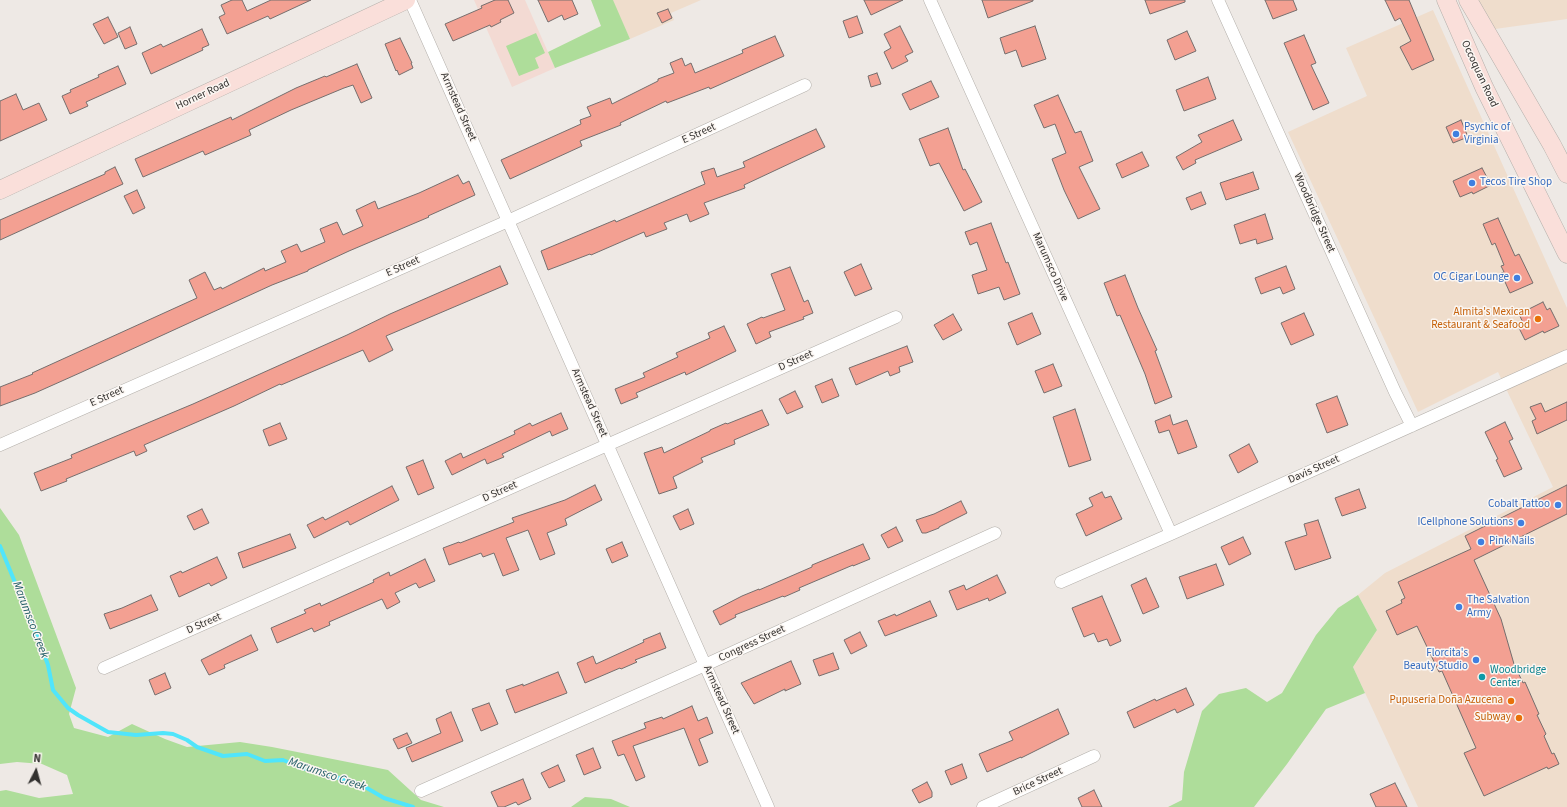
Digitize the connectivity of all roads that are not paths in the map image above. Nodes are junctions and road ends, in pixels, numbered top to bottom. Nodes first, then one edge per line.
1 (406, 0) edge
2 (410, 0) edge
3 (930, 0) edge
4 (1218, 0) edge
5 (1446, 0) edge
6 (1468, 0) edge
7 (805, 86) dead end
8 (1567, 174) edge
9 (0, 190) edge
10 (508, 221) junction
11 (1567, 254) edge
12 (896, 317) dead end
13 (1567, 356) edge
14 (1412, 426) junction
15 (607, 444) junction
16 (0, 445) edge
17 (995, 533) dead end
18 (1171, 534) junction
19 (1061, 582) dead end
20 (705, 666) junction
21 (104, 668) dead end
22 (1094, 756) dead end
23 (421, 791) dead end
24 (768, 807) edge
25 (983, 807) edge

1 - 9 main road, Horner Road
2 - 10 street, Armstead Street
3 - 18 street, Marumsco Drive
4 - 14 street, Woodbridge Street
5 - 11 main road, Occoquan Road
6 - 8 main road
7 - 10 street, E Street
10 - 15 street, Armstead Street
10 - 16 street, E Street
12 - 15 street, D Street
13 - 14 street, Davis Street
14 - 18 street, Davis Street
15 - 20 street, Armstead Street
15 - 21 street, D Street
17 - 20 street, Congress Street
18 - 19 street, Davis Street
20 - 23 street, Congress Street
20 - 24 street, Armstead Street
22 - 25 street, Brice Street

